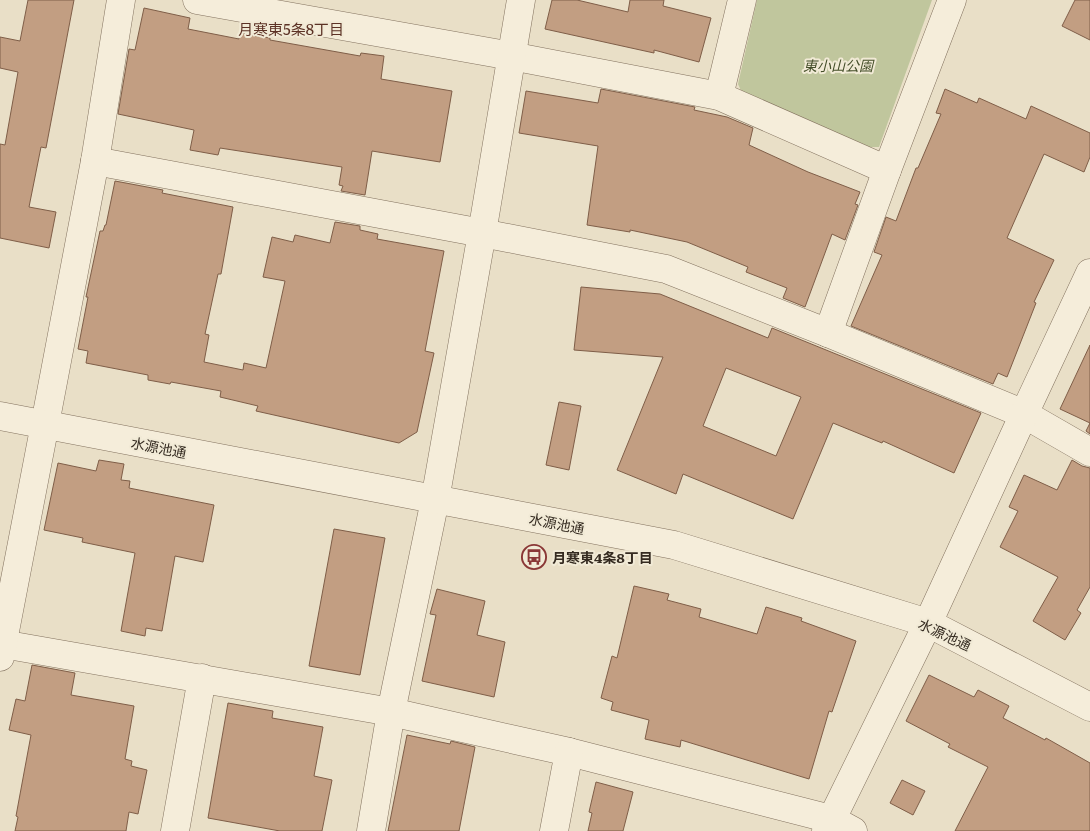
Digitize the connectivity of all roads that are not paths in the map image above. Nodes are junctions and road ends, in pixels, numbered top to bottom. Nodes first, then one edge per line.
1 (121, 0) edge
2 (198, 0) edge
3 (521, 0) edge
4 (742, 0) edge
5 (952, 0) edge
6 (511, 56) junction
7 (719, 96) junction
8 (95, 161) junction
9 (887, 170) junction
10 (482, 233) junction
11 (1090, 273) edge
12 (828, 333) junction
13 (1024, 414) junction
14 (0, 416) edge
15 (45, 424) junction
16 (1090, 452) edge
17 (435, 500) junction
18 (928, 623) junction
19 (1, 651) edge
20 (202, 678) junction
21 (1090, 707) edge
22 (391, 712) junction
23 (569, 752) junction
24 (836, 827) edge
25 (175, 831) edge
26 (371, 831) edge
27 (554, 831) edge

1 - 8 street
2 - 6 street
3 - 6 street
4 - 7 street
5 - 9 street
6 - 7 street
6 - 10 street
7 - 9 street
8 - 10 street
8 - 15 street
9 - 12 street
10 - 12 street
10 - 17 street
11 - 13 street
12 - 13 street
13 - 16 street
13 - 18 street
14 - 15 street, 水源池通
15 - 17 street, 水源池通
15 - 19 street
17 - 18 street, 水源池通
17 - 22 street
18 - 21 street, 水源池通
18 - 24 street
19 - 20 street
20 - 22 street
20 - 25 street
22 - 23 street
22 - 26 street
23 - 24 street
23 - 27 street

